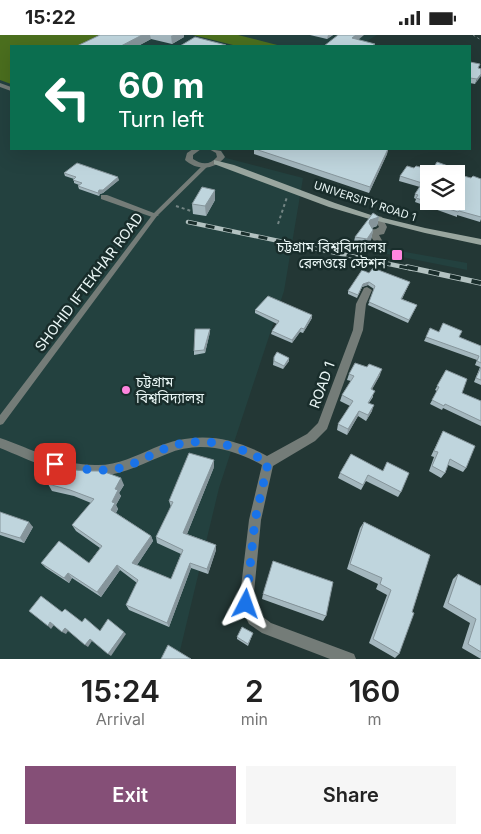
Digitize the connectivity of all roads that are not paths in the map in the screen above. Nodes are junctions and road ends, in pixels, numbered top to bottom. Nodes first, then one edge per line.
1 (194, 150) edge
2 (214, 150) edge
3 (217, 162) junction
4 (206, 166) junction
5 (104, 197) dead end
6 (155, 215) junction
7 (379, 219) junction
8 (481, 242) edge
9 (380, 244) dead end
10 (367, 290) dead end
11 (0, 421) edge
12 (0, 443) edge
13 (268, 463) junction
14 (350, 659) edge

1 - 4 street
2 - 3 street
3 - 4 street
3 - 7 main road, UNIVERSITY ROAD 1
4 - 6 lane, SHOHID IFTEKHAR ROAD
5 - 6 street
6 - 11 lane, SHOHID IFTEKHAR ROAD
7 - 8 main road, UNIVERSITY ROAD 1
7 - 9 street
10 - 13 street, ROAD 1
12 - 13 street
13 - 14 street

